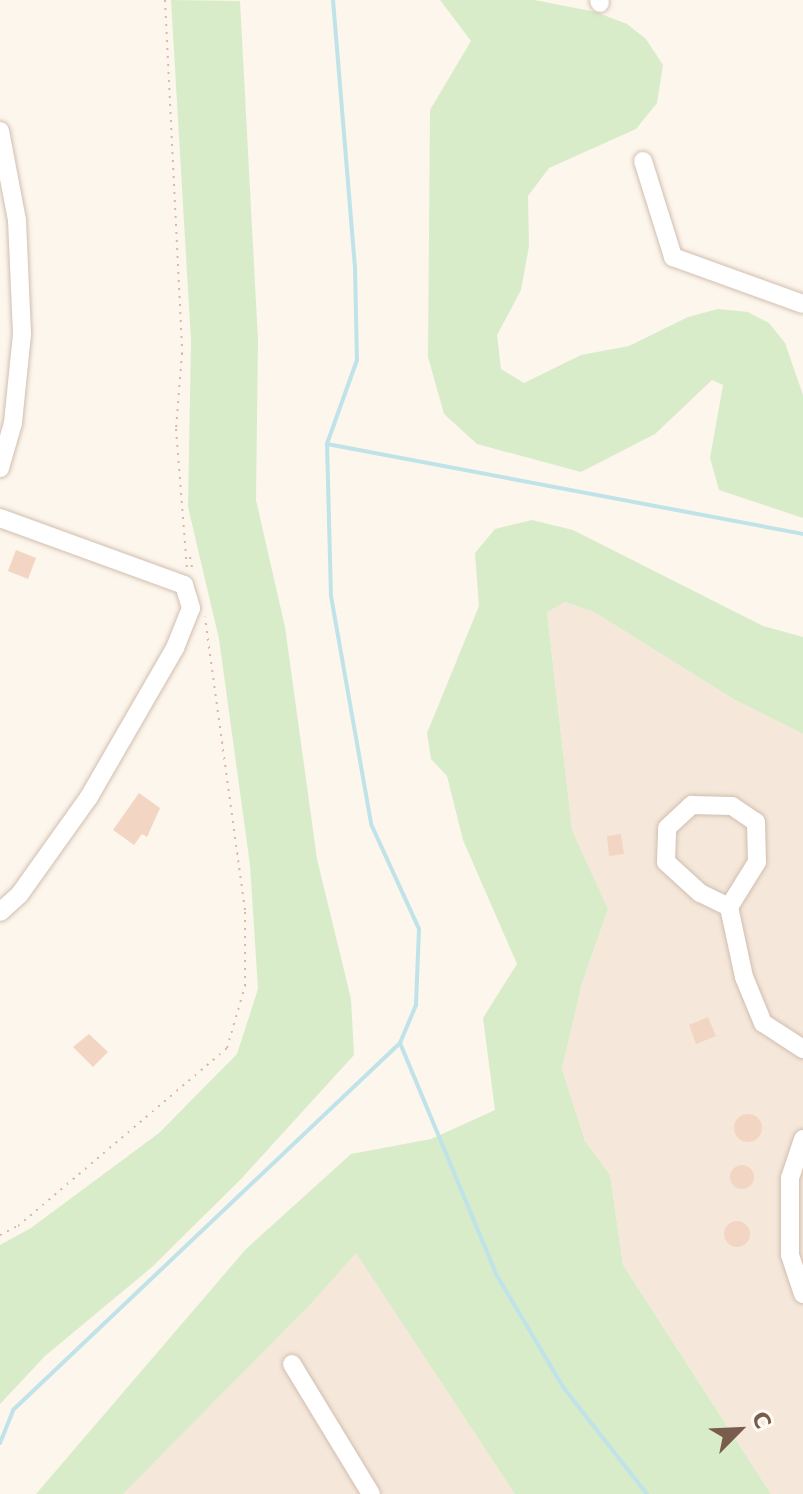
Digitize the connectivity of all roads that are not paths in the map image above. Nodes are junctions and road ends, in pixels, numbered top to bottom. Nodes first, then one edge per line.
1 (0, 131) edge
2 (643, 161) dead end
3 (8, 221) edge
4 (803, 304) edge
5 (0, 468) edge
6 (0, 518) edge
7 (729, 907) junction
8 (0, 912) edge
9 (803, 1049) edge
10 (803, 1139) edge
11 (803, 1294) edge
12 (292, 1364) dead end
13 (371, 1494) edge

1 - 3 street
2 - 4 street
3 - 5 street
6 - 8 street
7 - 7 street
7 - 9 street
10 - 11 street
12 - 13 street

